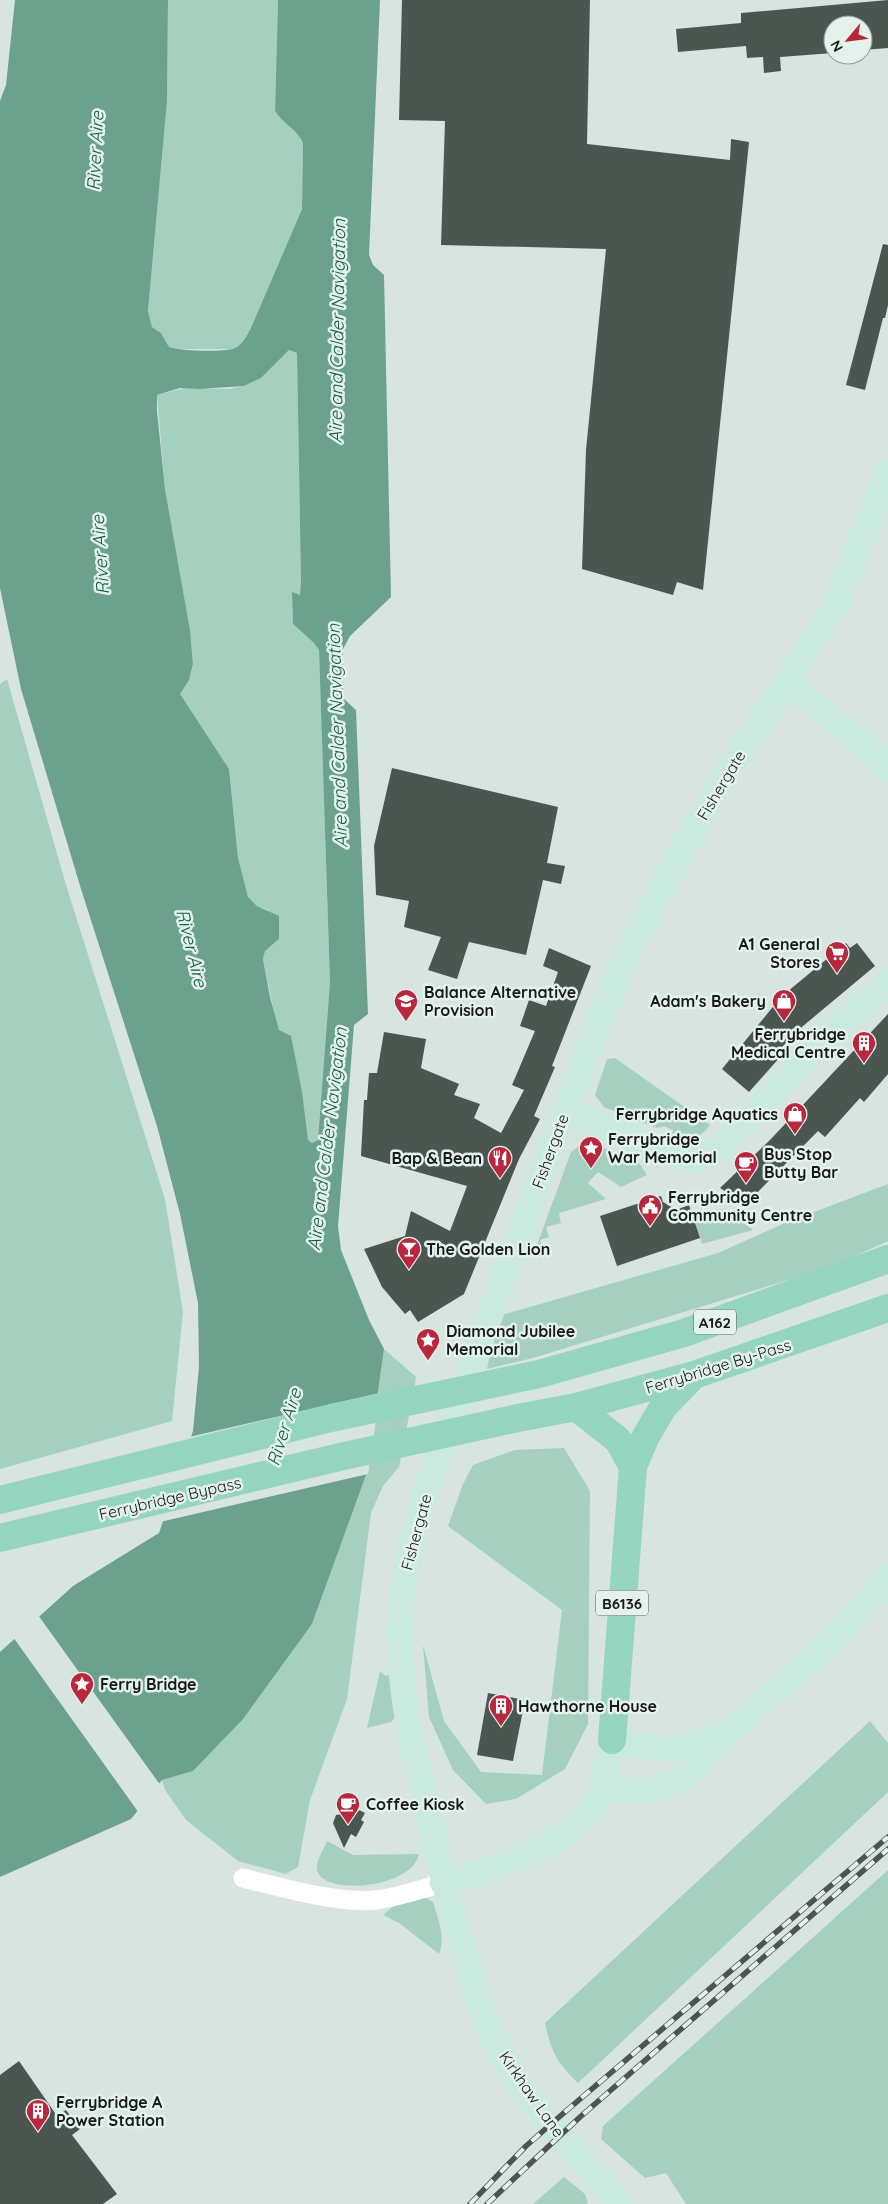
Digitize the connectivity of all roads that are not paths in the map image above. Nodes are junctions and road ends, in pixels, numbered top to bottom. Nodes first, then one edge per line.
1 (888, 474) edge
2 (786, 682) junction
3 (888, 769) edge
4 (888, 982) edge
5 (565, 1110) junction
6 (888, 1259) edge
7 (888, 1308) edge
8 (694, 1375) junction
9 (576, 1407) junction
10 (545, 1413) joint
11 (633, 1467) junction
12 (0, 1500) edge
13 (0, 1538) edge
14 (888, 1577) edge
15 (728, 1732) junction
16 (612, 1740) junction
17 (601, 1791) junction
18 (243, 1878) dead end
19 (443, 1883) junction
20 (621, 2204) edge

1 - 2 main road, Fishergate
2 - 3 main road
2 - 5 main road, Fishergate
4 - 5 main road
5 - 19 main road, Fishergate
6 - 12 main road, A162
7 - 8 main road, Ferrybridge By-Pass
8 - 9 main road, Ferrybridge By-Pass
8 - 11 main road
9 - 10 main road, Ferrybridge By-Pass
9 - 11 main road
10 - 13 main road, Ferrybridge Bypass
11 - 16 main road, B6136
14 - 15 main road
15 - 16 main road
15 - 17 main road
16 - 17 main road, B6136
17 - 19 main road, B6136
18 - 19 street
19 - 20 main road, Kirkhaw Lane

